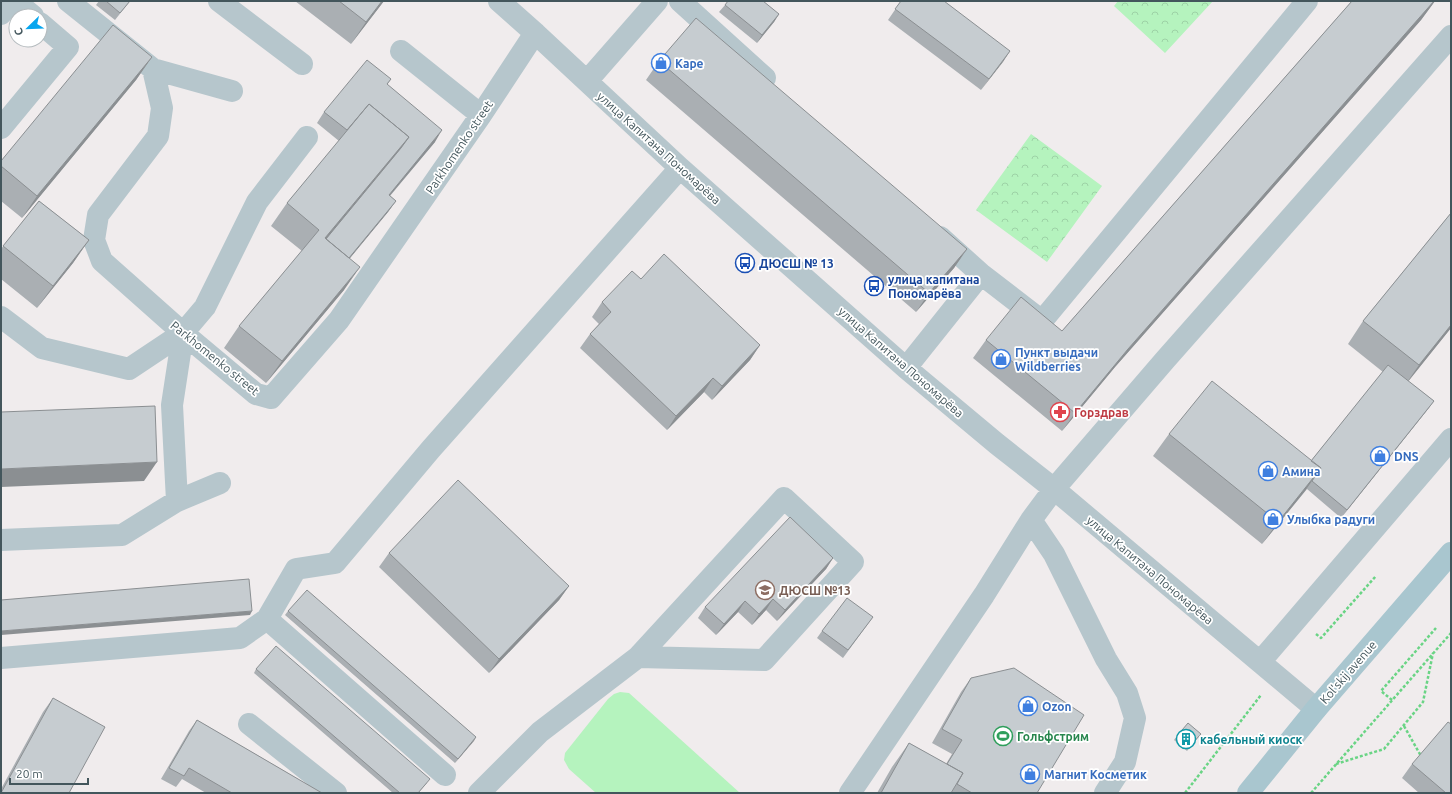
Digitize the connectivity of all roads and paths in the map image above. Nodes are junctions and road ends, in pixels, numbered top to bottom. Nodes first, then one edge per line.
1 (12, 1) edge
2 (15, 1) edge
3 (68, 1) edge
4 (219, 1) edge
5 (499, 1) edge
6 (657, 1) edge
7 (680, 1) edge
8 (1307, 1) edge
9 (23, 8) edge
10 (1, 14) edge
11 (48, 30) edge
12 (535, 33) junction
13 (1451, 36) edge
14 (401, 51) dead end
15 (302, 64) dead end
16 (153, 69) junction
17 (587, 82) junction
18 (232, 91) dead end
19 (780, 92) edge
20 (481, 115) junction
21 (1, 128) edge
22 (308, 137) dead end
23 (680, 168) junction
24 (928, 226) edge
25 (981, 274) junction
26 (1, 317) edge
27 (183, 333) junction
28 (906, 368) junction
29 (1451, 438) edge
30 (220, 483) dead end
31 (1054, 489) junction
32 (177, 500) junction
33 (1031, 520) junction
34 (1, 540) edge
35 (1451, 553) edge
36 (1376, 576) dead end
37 (267, 619) junction
38 (1436, 628) dead end
39 (1451, 632) edge
40 (1321, 638) dead end
41 (1433, 653) junction
42 (638, 657) junction
43 (1, 658) edge
44 (1268, 669) junction
45 (1392, 700) junction
46 (1316, 709) junction
47 (249, 724) dead end
48 (1404, 726) junction
49 (1421, 756) edge
50 (1336, 764) junction
51 (445, 775) dead end
52 (336, 793) edge
53 (479, 793) edge
54 (850, 793) edge
55 (1105, 793) edge
56 (1185, 793) edge
57 (1248, 793) edge
58 (1311, 793) edge

1 - 10 street
2 - 9 street
3 - 16 street
4 - 15 street
5 - 12 street, улица Капитана Пономарёва
6 - 17 street
7 - 19 street
8 - 25 street
11 - 21 street
12 - 17 street, улица Капитана Пономарёва
12 - 20 street, Parkhomenko street
13 - 31 street
14 - 20 street
16 - 18 street
16 - 27 street, Parkhomenko street
17 - 23 street, улица Капитана Пономарёва
20 - 27 street, Parkhomenko street
22 - 27 street
23 - 28 street, улица Капитана Пономарёва
23 - 37 street
24 - 25 street
25 - 28 street
26 - 27 street
27 - 32 street
28 - 31 street, улица Капитана Пономарёва
29 - 44 street
30 - 32 street
31 - 33 street
31 - 44 street, улица Капитана Пономарёва
32 - 34 street
33 - 54 street
33 - 55 street
35 - 46 main road, Kol'skij avenue
36 - 40 path
37 - 43 street
37 - 51 street
38 - 45 path
39 - 41 path
41 - 45 path
41 - 48 path
42 - 42 street
42 - 53 street
44 - 46 street, улица Капитана Пономарёва
44 - 56 path
45 - 50 path
46 - 57 main road, Kol'skij avenue
47 - 52 street
48 - 49 path
48 - 50 path
50 - 58 path

